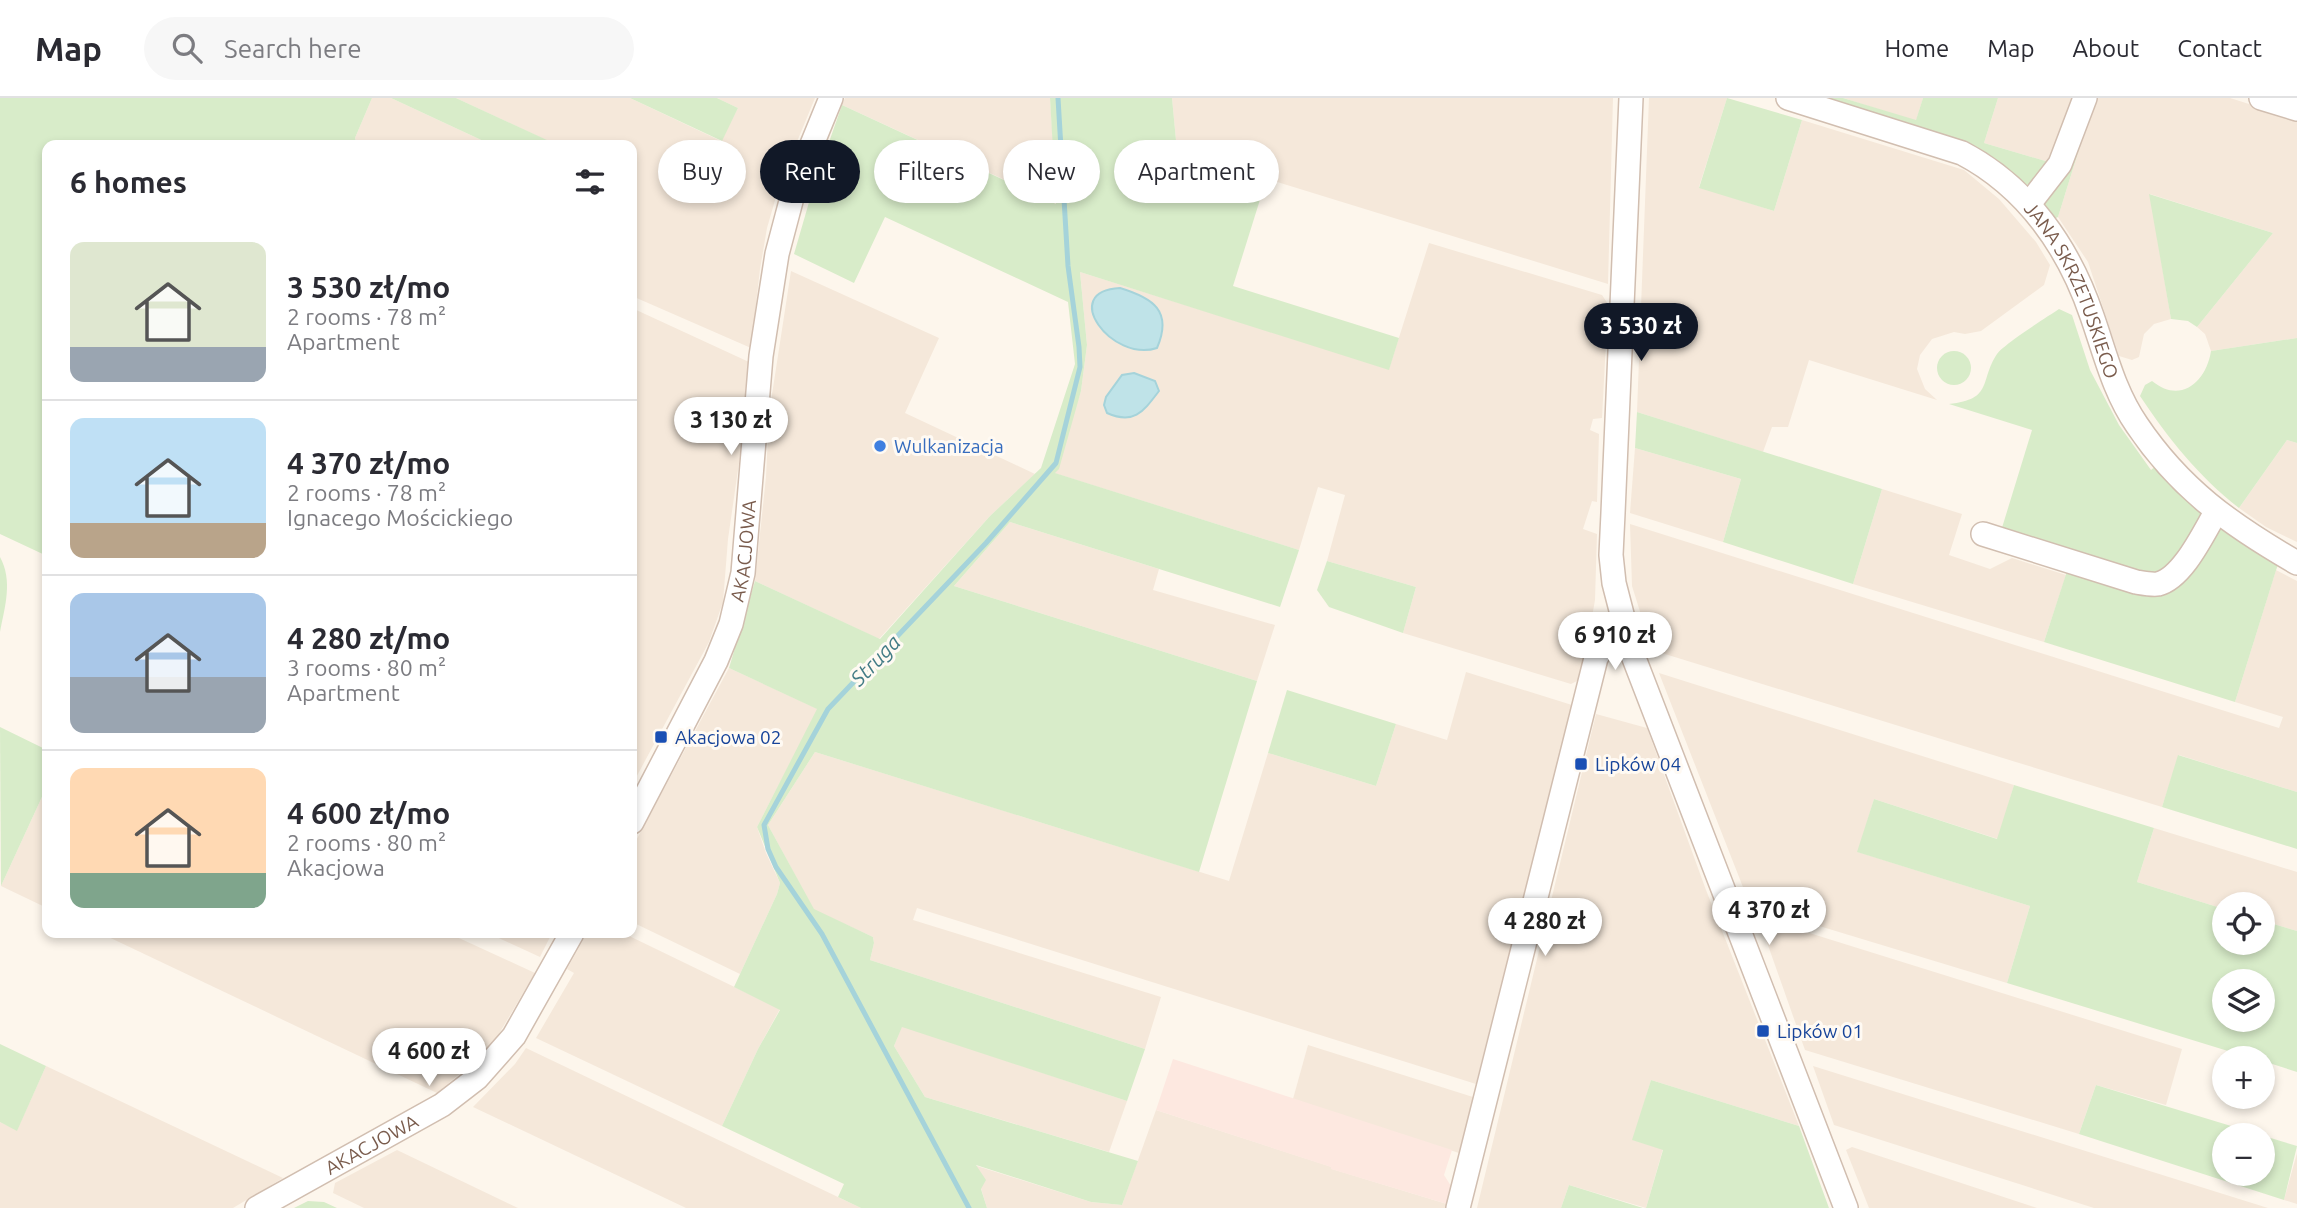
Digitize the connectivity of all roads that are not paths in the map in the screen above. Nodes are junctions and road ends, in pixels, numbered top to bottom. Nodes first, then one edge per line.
1 (831, 98) edge
2 (1631, 98) edge
3 (1788, 98) edge
4 (2085, 98) edge
5 (2261, 98) edge
6 (2297, 109) edge
7 (2029, 204) junction
8 (2216, 512) junction
9 (1983, 534) dead end
10 (2297, 563) edge
11 (1626, 631) junction
12 (637, 812) edge
13 (569, 938) edge
14 (257, 1208) edge
15 (1458, 1208) edge
16 (1846, 1208) edge

1 - 12 street, AKACJOWA
2 - 11 street
3 - 7 street, JANA SKRZETUSKIEGO
4 - 7 street
5 - 6 street
7 - 8 street, JANA SKRZETUSKIEGO
8 - 9 street
8 - 10 street, JANA SKRZETUSKIEGO
11 - 15 street
11 - 16 street
13 - 14 street, AKACJOWA

